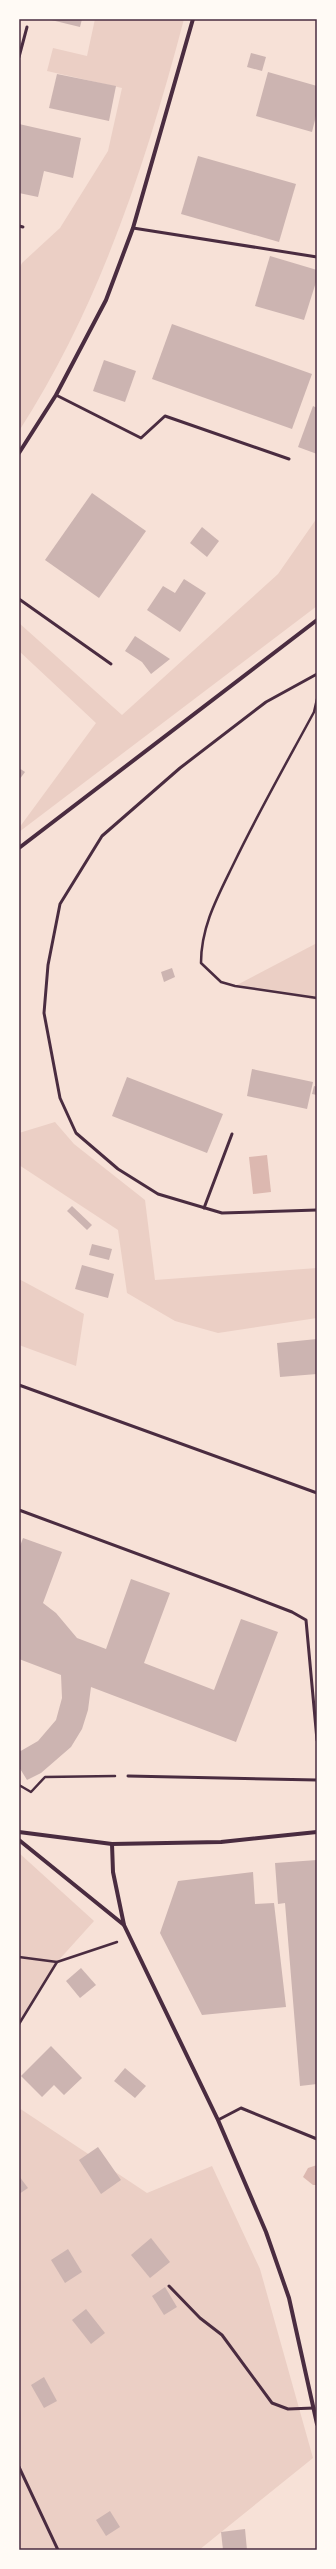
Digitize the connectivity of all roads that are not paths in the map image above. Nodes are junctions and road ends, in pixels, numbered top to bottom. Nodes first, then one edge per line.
1 (193, 19) edge
2 (27, 27) dead end
3 (19, 57) edge
4 (133, 228) junction
5 (317, 256) edge
6 (56, 394) junction
7 (19, 453) edge
8 (289, 459) dead end
9 (19, 599) edge
10 (317, 620) edge
11 (111, 664) dead end
12 (317, 674) edge
13 (19, 848) edge
14 (232, 1134) dead end
15 (204, 1208) junction
16 (317, 1210) edge
17 (19, 1385) edge
18 (317, 1493) edge
19 (19, 1510) edge
20 (317, 1740) edge
21 (128, 1776) road end
22 (317, 1780) edge
23 (19, 1832) edge
24 (317, 1832) edge
25 (19, 1840) edge
26 (112, 1844) junction
27 (124, 1925) junction
28 (218, 2120) junction
29 (317, 2139) edge
30 (169, 2286) dead end
31 (314, 2408) junction
32 (317, 2424) edge
33 (19, 2467) edge
34 (58, 2550) edge

1 - 4 street
2 - 3 lane
4 - 5 lane
4 - 6 street
6 - 7 street
6 - 8 lane
9 - 11 lane
10 - 13 street
12 - 15 lane
14 - 15 lane
15 - 16 lane
17 - 18 lane
19 - 20 lane
21 - 22 lane
23 - 26 street
24 - 26 street
25 - 27 street
26 - 27 street
27 - 28 street
28 - 29 lane
28 - 31 street
30 - 31 lane
31 - 32 street
33 - 34 lane

